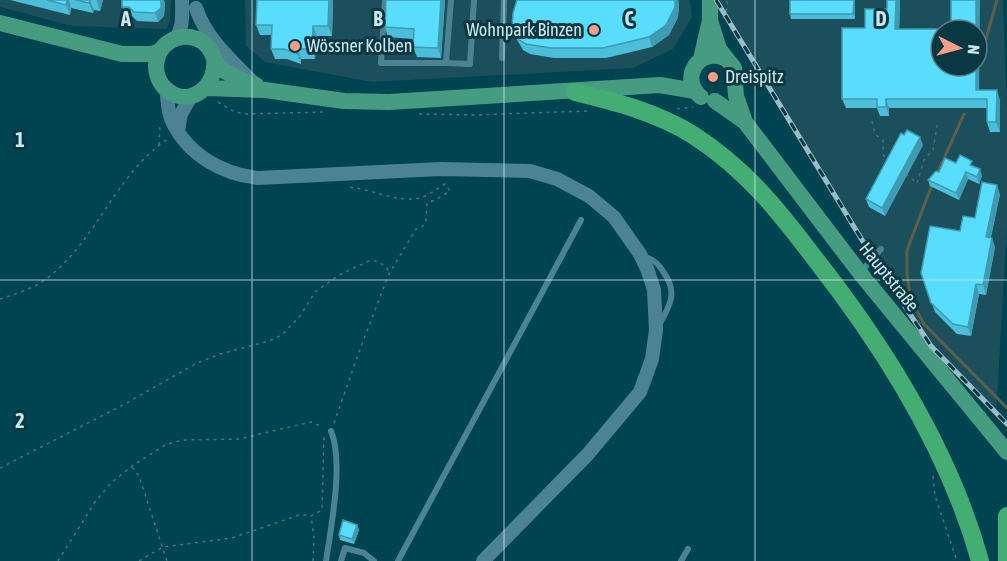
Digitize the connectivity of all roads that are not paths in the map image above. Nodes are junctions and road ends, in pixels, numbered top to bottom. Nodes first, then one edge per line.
1 (182, 0) edge
2 (385, 0) edge
3 (451, 0) edge
4 (474, 0) edge
5 (504, 0) edge
6 (710, 0) edge
7 (196, 4) edge
8 (710, 20) junction
9 (0, 23) edge
10 (175, 39) junction
11 (203, 42) junction
12 (160, 51) junction
13 (122, 54) junction
14 (214, 58) junction
15 (502, 58) dead end
16 (724, 58) junction
17 (446, 63) junction
18 (696, 65) junction
19 (161, 82) junction
20 (660, 85) junction
21 (735, 86) junction
22 (261, 87) junction
23 (574, 92) junction
24 (204, 95) junction
25 (695, 99) junction
26 (715, 100) junction
27 (745, 122) junction
28 (178, 130) junction
29 (581, 220) dead end
30 (881, 249) dead end
31 (860, 273) junction
32 (331, 431) road end
33 (1007, 452) edge
34 (1007, 516) edge
35 (688, 549) dead end
36 (326, 561) edge
37 (340, 561) edge
38 (374, 561) edge
39 (398, 561) edge
40 (483, 561) edge
41 (681, 561) edge
42 (980, 561) edge
43 (1007, 561) edge

1 - 10 street
2 - 17 lane
3 - 17 lane
4 - 17 lane
5 - 15 lane
6 - 8 main road, Hauptstraße
7 - 11 street
7 - 22 street
8 - 16 main road, Hauptstraße
8 - 18 main road, Hauptstraße
9 - 13 main road
10 - 11 main road
10 - 12 main road
11 - 14 main road
12 - 13 main road
12 - 19 main road
13 - 19 main road
14 - 22 main road
14 - 24 main road
16 - 18 main road
16 - 21 main road, Hauptstraße
18 - 20 main road
18 - 25 main road, Hauptstraße
19 - 24 main road
19 - 28 street
20 - 23 main road
20 - 25 main road
21 - 26 main road
21 - 27 main road, Hauptstraße
22 - 23 main road
22 - 24 main road
23 - 42 highway
24 - 28 street
25 - 26 main road, Hauptstraße
26 - 27 main road, Hauptstraße
27 - 31 main road, Hauptstraße
28 - 40 street
29 - 39 lane
30 - 31 lane
31 - 33 main road, Hauptstraße
32 - 36 lane
34 - 43 highway
35 - 41 lane
37 - 38 lane

